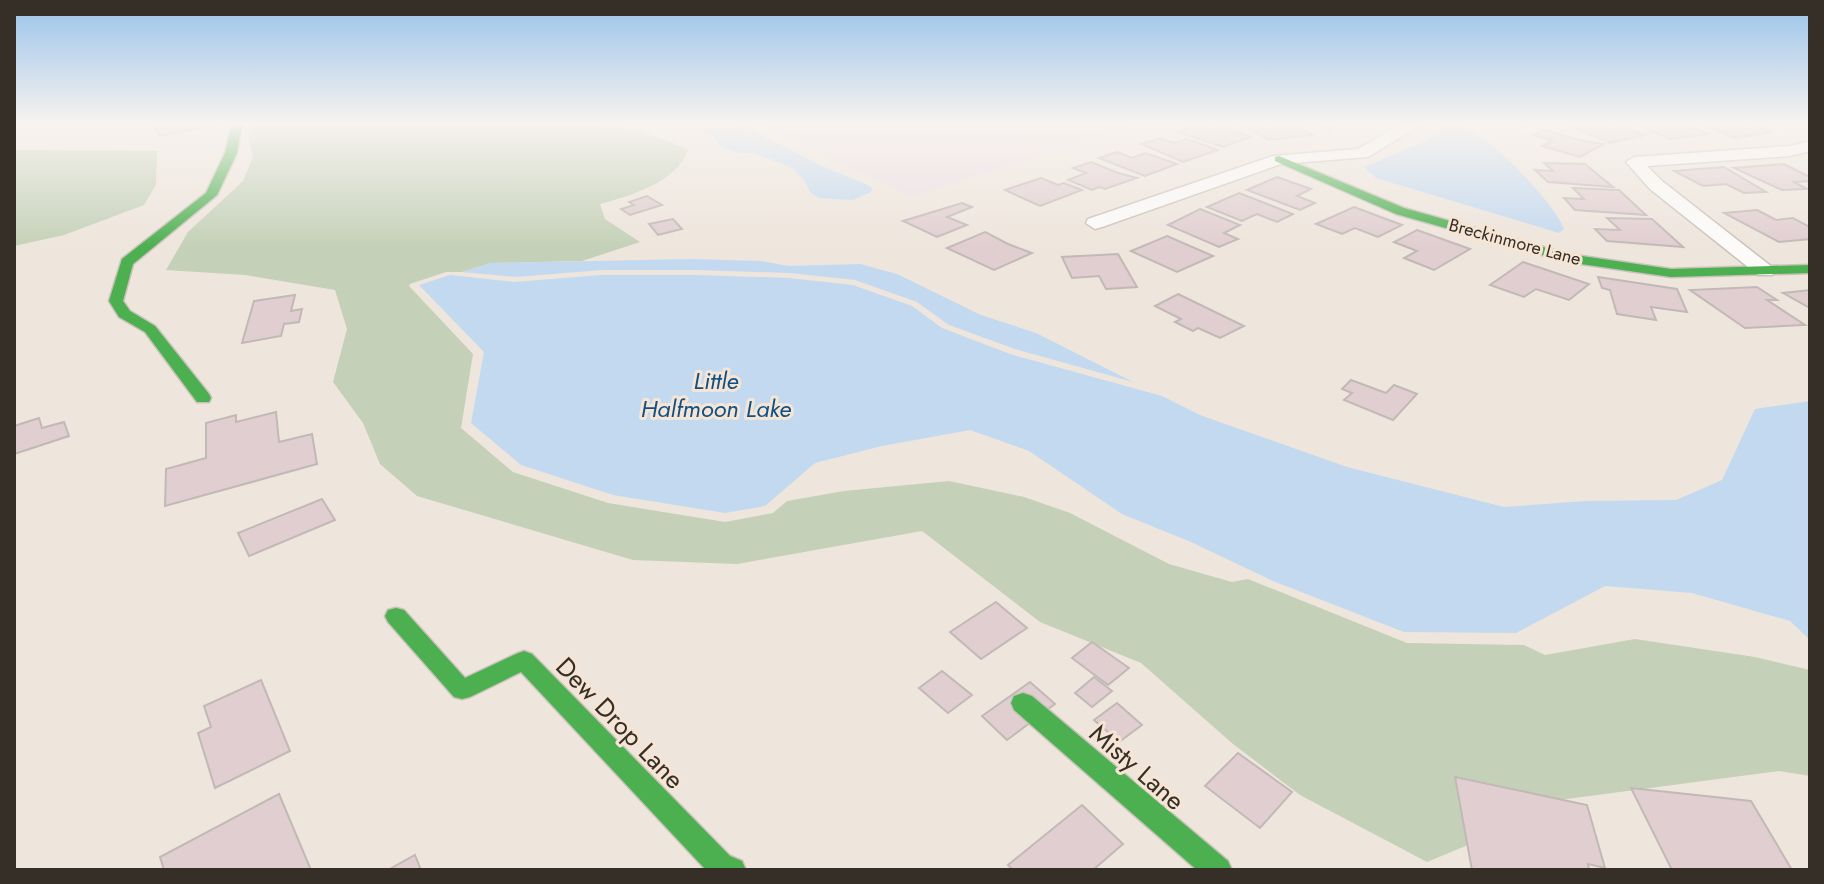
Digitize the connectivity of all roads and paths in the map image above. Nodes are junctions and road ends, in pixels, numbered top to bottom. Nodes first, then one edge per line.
1 (226, 164) edge
2 (1264, 164) edge
3 (1291, 164) edge
4 (1636, 164) edge
5 (1095, 223) dead end
6 (1810, 269) edge
7 (1765, 271) junction
8 (203, 398) dead end
9 (396, 616) dead end
10 (1023, 703) dead end
11 (732, 870) edge
12 (1218, 870) edge

1 - 8 street
2 - 5 street
3 - 7 street, Breckinmore Lane
4 - 7 street
6 - 7 street, Breckinmore Lane
9 - 11 street, Dew Drop Lane
10 - 12 street, Misty Lane

